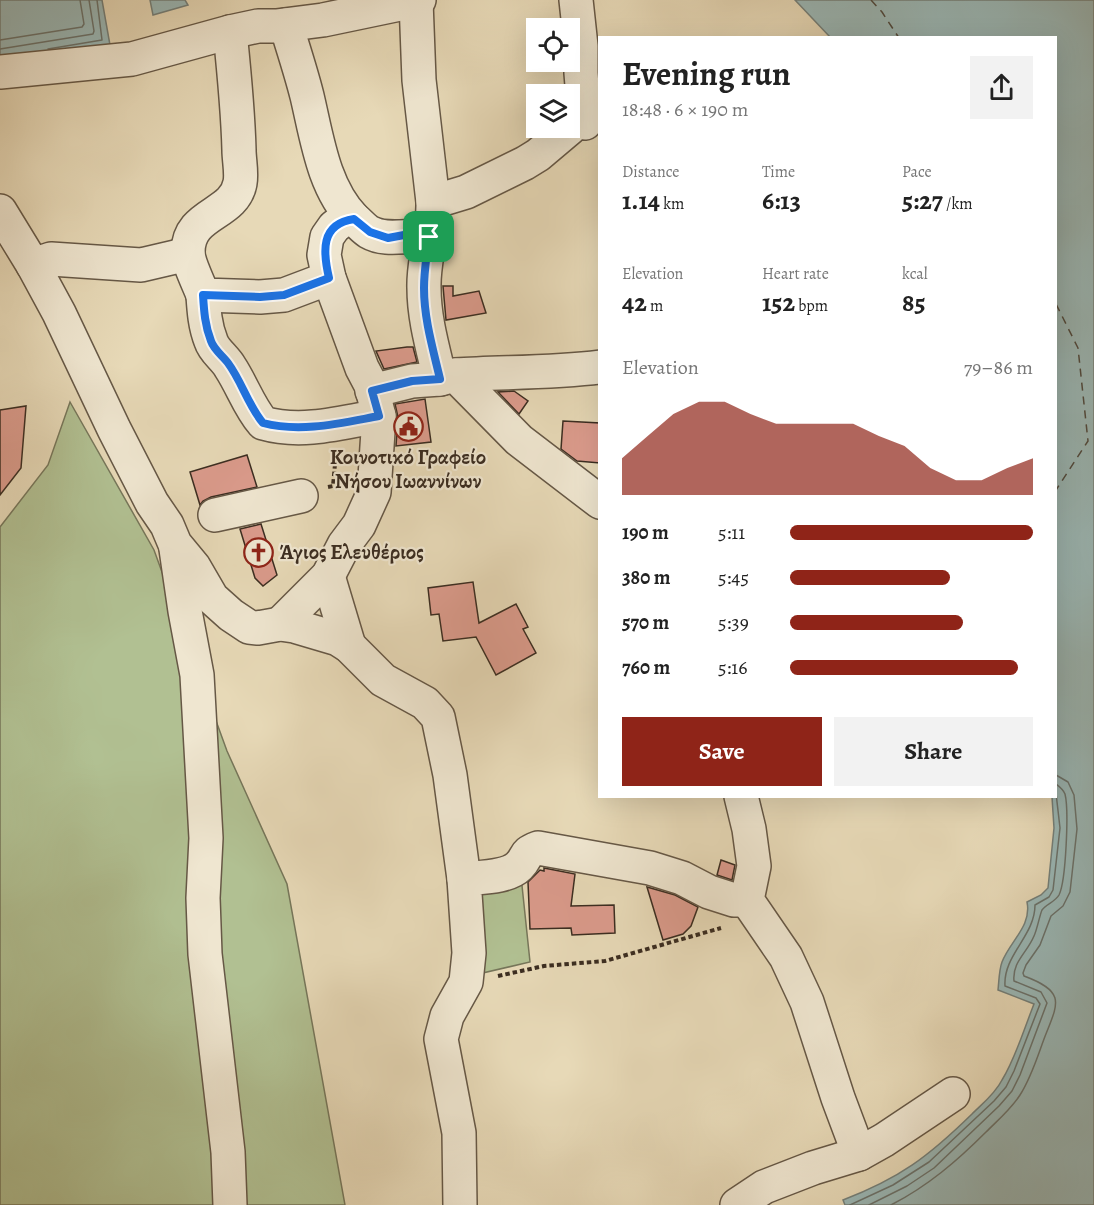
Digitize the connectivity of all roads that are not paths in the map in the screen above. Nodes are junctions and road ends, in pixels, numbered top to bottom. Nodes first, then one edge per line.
1 (418, 0) edge
2 (576, 0) edge
3 (286, 25) junction
4 (230, 32) junction
5 (0, 72) edge
6 (581, 126) edge
7 (433, 201) junction
8 (0, 210) edge
9 (354, 219) junction
10 (429, 237) junction
11 (188, 254) junction
12 (33, 265) junction
13 (329, 278) junction
14 (203, 295) junction
15 (598, 368) edge
16 (447, 377) junction
17 (376, 404) junction
18 (301, 495) dead end
19 (598, 498) edge
20 (216, 515) dead end
21 (176, 544) junction
22 (328, 576) junction
23 (280, 624) junction
24 (348, 646) junction
25 (741, 798) edge
26 (464, 879) junction
27 (747, 900) junction
28 (954, 1094) dead end
29 (859, 1154) junction
30 (230, 1205) edge
31 (460, 1205) edge
32 (737, 1205) edge

1 - 3 street
1 - 7 street
2 - 6 street
3 - 4 street
3 - 9 street
4 - 5 street
4 - 11 street
6 - 7 street
7 - 10 street
8 - 12 street
9 - 10 street
9 - 13 street
10 - 16 street
11 - 12 street
11 - 14 street
12 - 21 street
13 - 14 street
13 - 17 street
14 - 17 street
15 - 16 street
16 - 17 street
16 - 19 street
17 - 22 street
18 - 20 street
21 - 23 street
21 - 30 street
22 - 23 street
22 - 24 street
23 - 24 street
24 - 26 street
25 - 27 street
26 - 27 street
26 - 31 street
27 - 29 street
28 - 29 street
29 - 32 street

